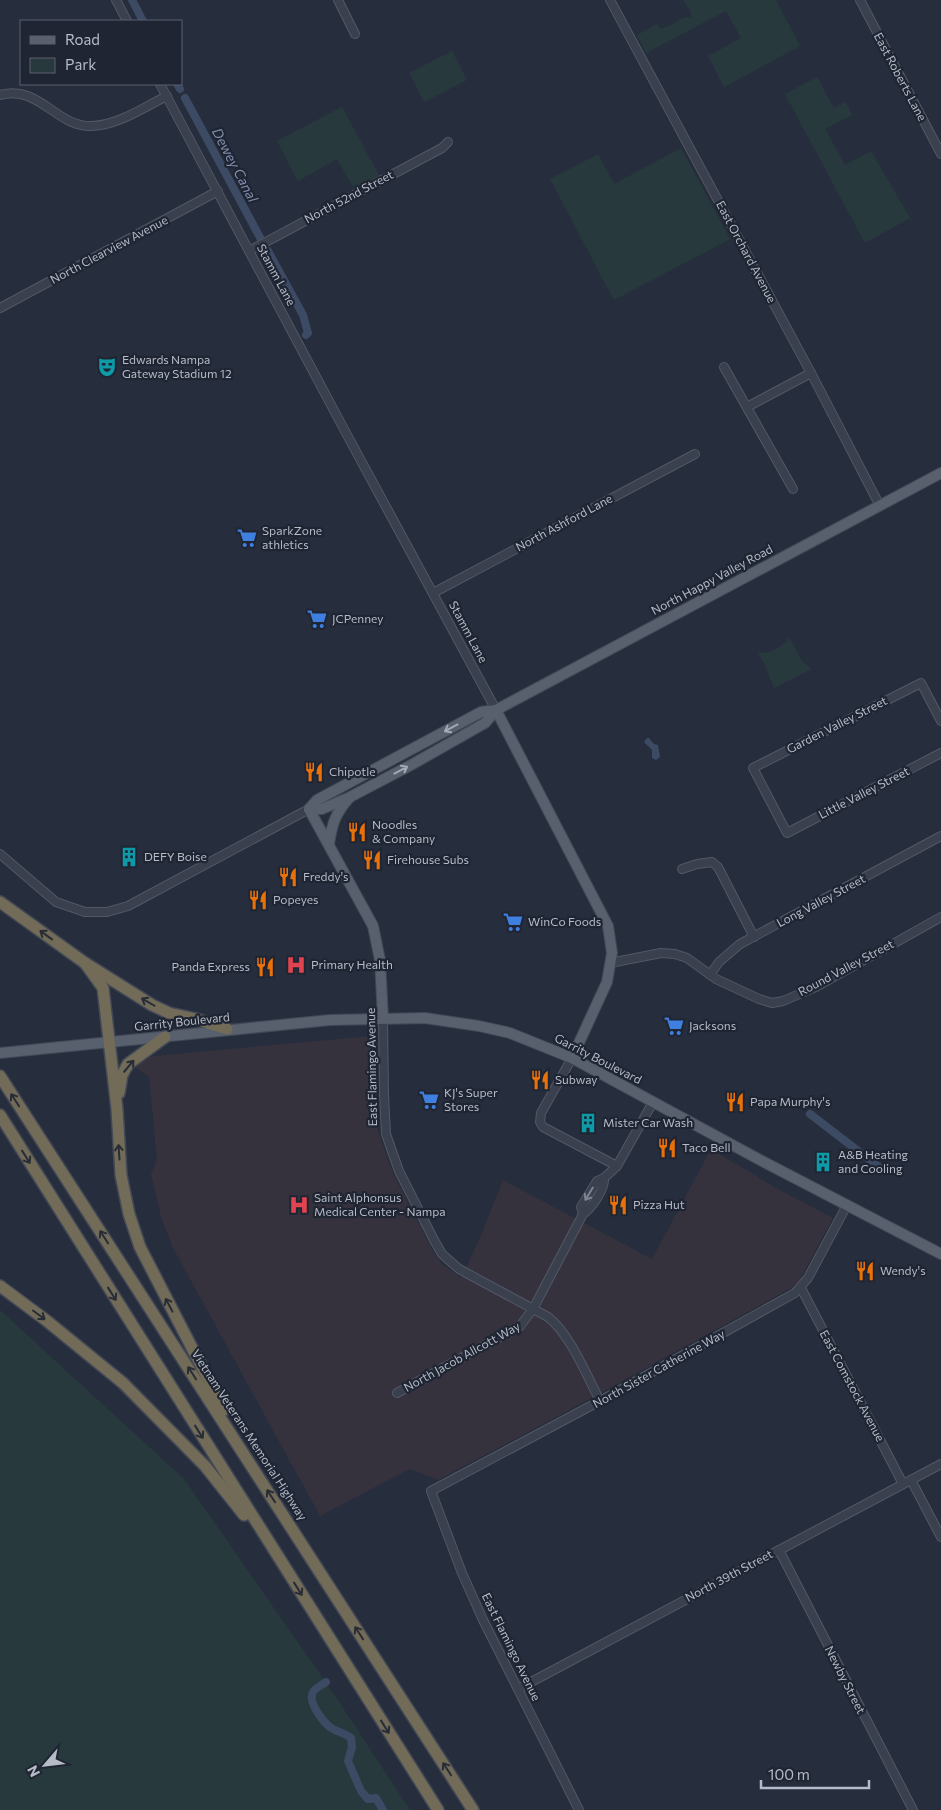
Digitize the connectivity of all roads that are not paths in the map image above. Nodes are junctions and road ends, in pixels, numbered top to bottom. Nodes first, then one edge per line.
1 (116, 0) edge
2 (338, 0) edge
3 (610, 0) edge
4 (860, 0) edge
5 (126, 20) edge
6 (355, 34) dead end
7 (161, 85) edge
8 (0, 95) edge
9 (167, 96) junction
10 (448, 142) dead end
11 (941, 154) edge
12 (218, 191) junction
13 (250, 251) junction
14 (0, 308) edge
15 (724, 367) dead end
16 (811, 373) junction
17 (747, 407) junction
18 (695, 454) dead end
19 (941, 473) edge
20 (793, 489) dead end
21 (880, 506) junction
22 (434, 593) junction
23 (496, 710) junction
24 (941, 721) edge
25 (941, 753) edge
26 (350, 797) junction
27 (309, 809) junction
28 (787, 833) joint
29 (941, 836) edge
30 (329, 844) junction
31 (0, 854) edge
32 (682, 869) dead end
33 (0, 902) edge
34 (941, 917) edge
35 (754, 937) junction
36 (85, 963) junction
37 (610, 964) junction
38 (710, 975) junction
39 (384, 1018) junction
40 (227, 1030) junction
41 (165, 1037) junction
42 (109, 1042) junction
43 (0, 1053) edge
44 (572, 1058) junction
45 (0, 1077) edge
46 (653, 1102) junction
47 (117, 1109) junction
48 (0, 1115) edge
49 (617, 1166) junction
50 (847, 1205) junction
51 (941, 1254) edge
52 (0, 1286) edge
53 (801, 1288) junction
54 (533, 1309) junction
55 (397, 1393) dead end
56 (600, 1401) junction
57 (941, 1464) edge
58 (257, 1472) junction
59 (907, 1482) junction
60 (431, 1491) joint
61 (941, 1537) edge
62 (272, 1548) junction
63 (779, 1550) junction
64 (518, 1689) junction
65 (438, 1810) edge
66 (474, 1810) edge
67 (579, 1810) edge
68 (913, 1810) edge

1 - 5 street
2 - 6 street
3 - 16 street, East Orchard Avenue
4 - 11 street, East Roberts Lane
7 - 9 street, Stamm Lane
8 - 9 street
9 - 12 street, Stamm Lane
10 - 13 street, North 52nd Street
12 - 13 street, Stamm Lane
12 - 14 street, North Clearview Avenue
13 - 22 street, Stamm Lane
15 - 17 street
16 - 17 street
16 - 21 street, East Orchard Avenue
17 - 20 street
18 - 22 street, North Ashford Lane
19 - 21 main road, North Happy Valley Road
21 - 23 main road, North Happy Valley Road
22 - 23 street, Stamm Lane
26 -> 23 main road, North Happy Valley Road
23 -> 27 main road, North Happy Valley Road
23 - 37 main road, Stamm Lane
24 - 28 street, Garden Valley Street
25 - 28 street, Little Valley Street
26 - 27 main road, North Happy Valley Road
26 - 30 main road
27 - 30 main road, East Flamingo Avenue
27 - 31 street, North Happy Valley Road
29 - 35 street, Long Valley Street
30 - 39 main road, East Flamingo Avenue
32 - 35 street
36 -> 33 highway
34 - 38 street, Round Valley Street
35 - 38 street, Long Valley Street
40 -> 36 highway
36 - 42 highway
37 - 38 street, Round Valley Street
37 - 44 main road, Stamm Lane
39 - 40 main road, Garrity Boulevard
39 - 44 main road, Garrity Boulevard
39 - 54 street, East Flamingo Avenue
40 - 41 main road, Garrity Boulevard
41 - 42 main road, Garrity Boulevard
47 -> 41 highway
42 - 43 main road, Garrity Boulevard
42 - 47 highway
44 - 46 main road, Garrity Boulevard
44 - 49 street, Stamm Lane
58 -> 45 highway, Vietnam Veterans Memorial Highway
46 - 49 street, North Jacob Allcott Way
46 - 50 main road, Garrity Boulevard
58 -> 47 highway
48 -> 62 highway
49 - 54 street, North Jacob Allcott Way
50 - 51 main road, Garrity Boulevard
50 - 53 street, North Sister Catherine Way
52 -> 62 highway
53 - 56 street, North Sister Catherine Way
53 - 59 street, East Comstock Avenue
54 - 55 street, North Jacob Allcott Way
54 - 56 street, East Flamingo Avenue
56 - 60 street, North Sister Catherine Way
57 - 59 street, North 39th Street
66 -> 58 highway, Vietnam Veterans Memorial Highway
59 - 61 street, East Comstock Avenue
59 - 63 street, North 39th Street
60 - 64 street, East Flamingo Avenue
62 -> 65 highway
63 - 64 street, North 39th Street
63 - 68 street, Newby Street
64 - 67 street, East Flamingo Avenue

